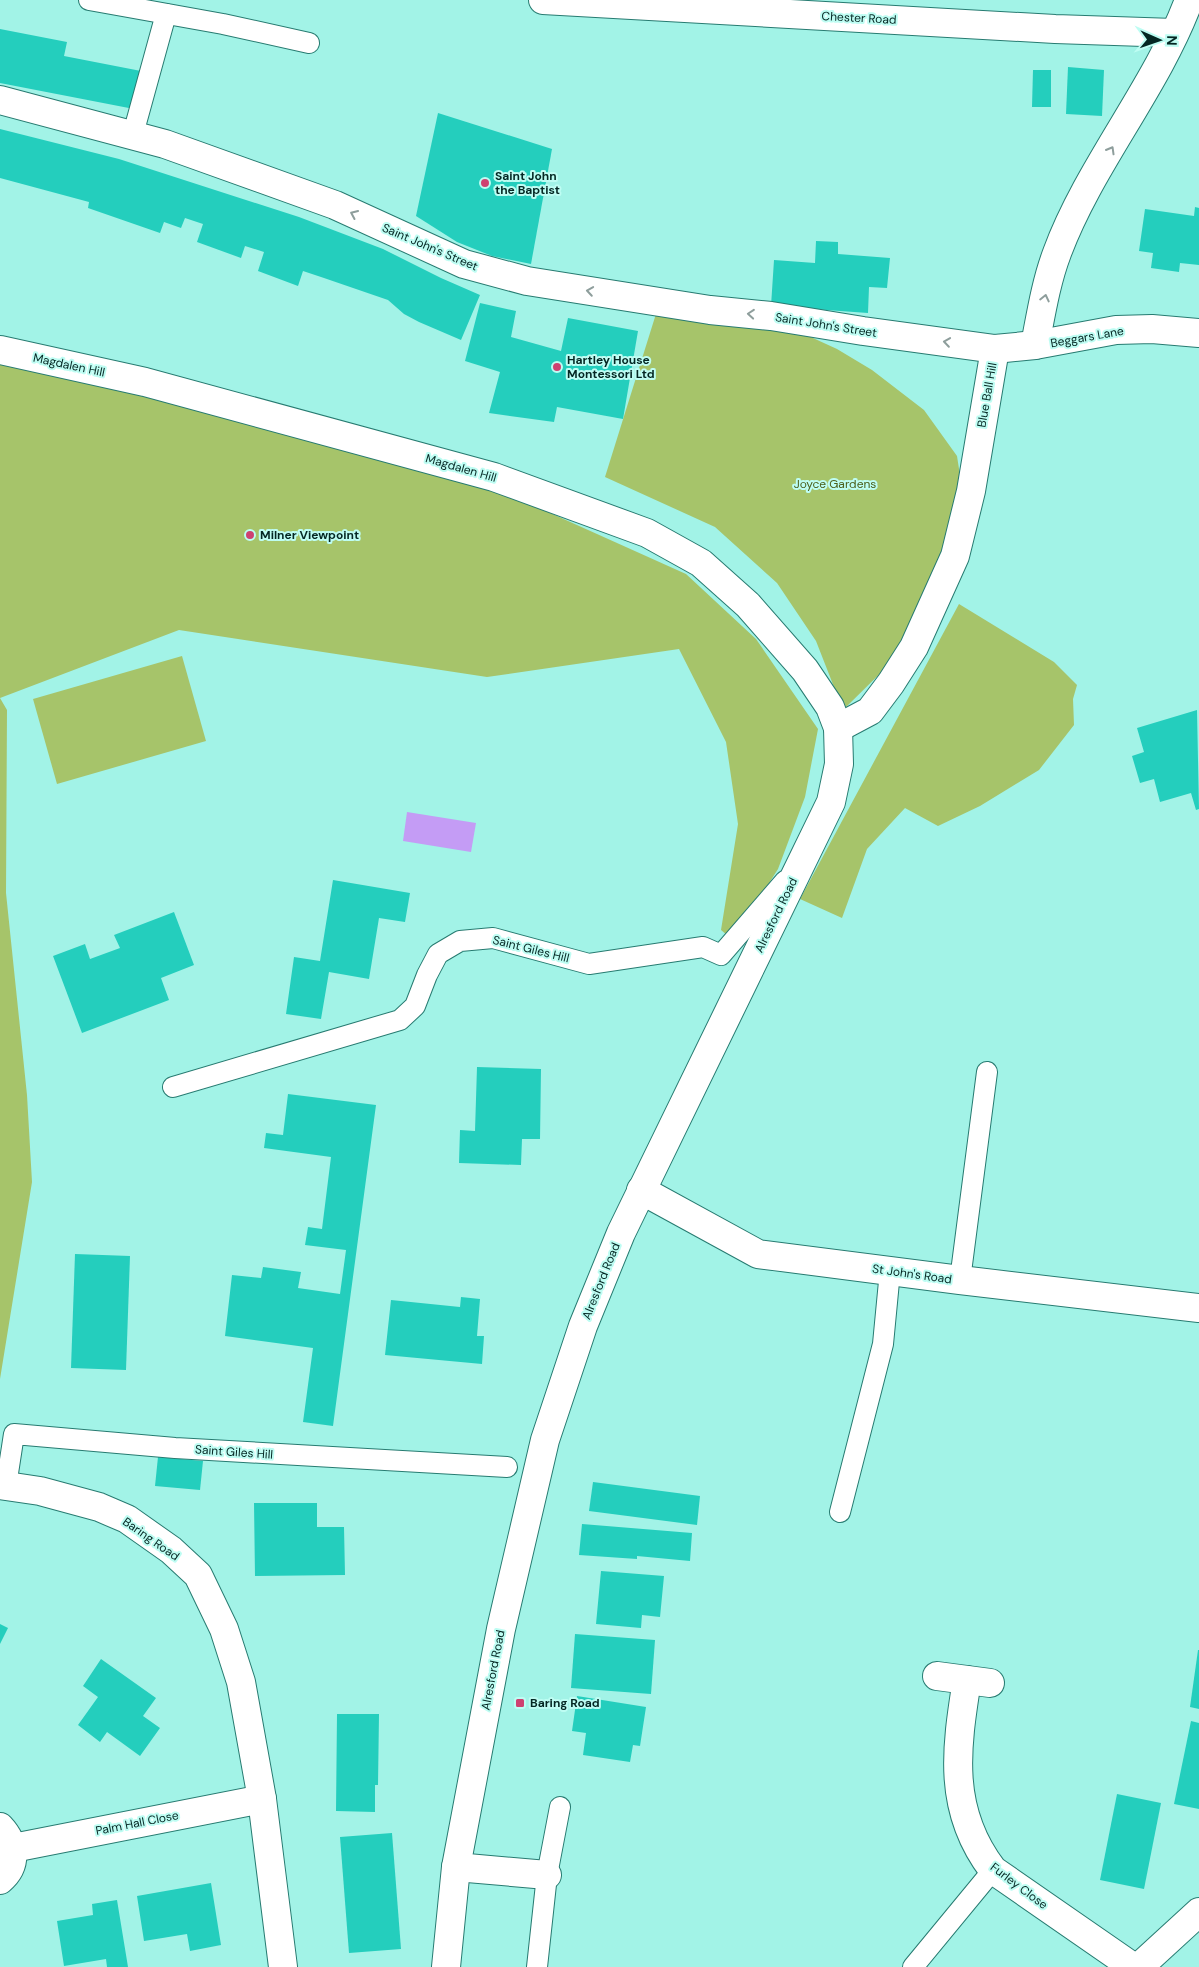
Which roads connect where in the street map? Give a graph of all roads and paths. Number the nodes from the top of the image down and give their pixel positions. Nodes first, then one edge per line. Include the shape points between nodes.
1 (89, 0) edge
2 (543, 0) edge
3 (1190, 0) edge
4 (166, 14) junction
5 (1174, 33) junction
6 (309, 43) dead end
7 (0, 100) edge
8 (133, 134) junction
9 (1199, 333) edge
10 (1036, 345) junction
11 (995, 349) junction
12 (0, 350) edge
13 (838, 728) junction
14 (804, 859) junction
15 (987, 1072) dead end
16 (173, 1087) dead end
17 (641, 1190) junction
18 (890, 1270) junction
19 (960, 1280) junction
20 (1199, 1308) edge
21 (507, 1467) dead end
22 (3, 1486) edge
23 (840, 1512) dead end
24 (937, 1676) dead end
25 (262, 1799) junction
26 (560, 1807) dead end
27 (6, 1838) edge
28 (456, 1868) junction
29 (993, 1870) junction
30 (547, 1875) junction
31 (0, 1880) edge
32 (1199, 1912) edge
33 (283, 1967) edge
34 (446, 1967) edge
35 (537, 1967) edge
36 (913, 1967) edge
37 (1133, 1967) edge
38 (1139, 1967) edge

1 - 4 lane
2 - 5 street, Chester Road via 1045,29
3 - 5 street
4 - 6 lane
4 - 8 lane
10 -> 5 street via 1044,296 1057,252
7 - 8 street, Saint John's Street
11 -> 8 street, Saint John's Street via 528,281 464,264 335,205
9 - 10 street, Beggars Lane via 1116,330
10 - 11 street, Blue Ball Hill
11 - 13 street, Blue Ball Hill via 971,491 955,556 914,647 891,683 870,710
12 - 13 street, Magdalen Hill via 145,382 308,424 494,477 634,526 701,563 748,605 805,670 830,707
13 - 14 street, Alresford Road via 839,764 831,802
14 - 16 lane, Saint Giles Hill via 721,955 703,947 589,964 493,938 460,941 438,954 415,1006 400,1020
14 - 17 street, Alresford Road
15 - 19 lane
17 - 18 street, St John's Road via 758,1254
17 - 28 street, Alresford Road via 583,1326 545,1440 503,1619
18 - 19 street, St John's Road
18 - 23 lane via 883,1344
19 - 20 street, St John's Road
21 - 22 lane, Saint Giles Hill via 175,1448 14,1434
22 - 25 street, Baring Road via 40,1491 99,1507 127,1519 171,1550 198,1575 224,1629 242,1682
24 - 29 street, Furley Close via 978,1682 957,1744 962,1802 980,1853
25 - 27 street, Palm Hall Close
25 - 33 street, Baring Road
26 - 30 lane
27 - 31 street, Palm Hall Close via 13,1859 10,1869
28 - 30 street
28 - 34 street, Alresford Road
29 - 36 lane
29 - 37 street, Furley Close
30 - 35 lane
32 - 38 street

